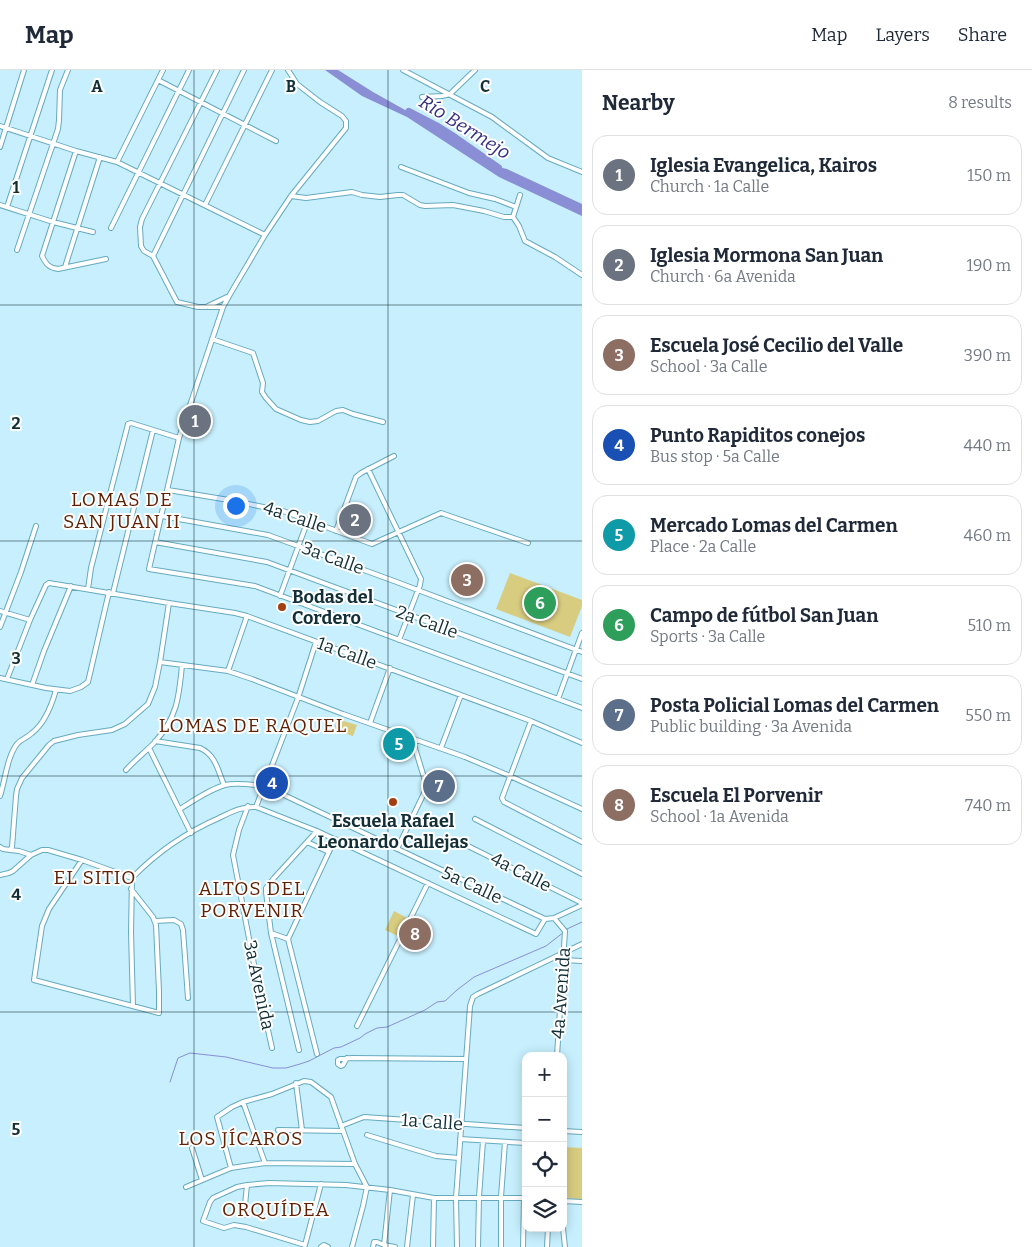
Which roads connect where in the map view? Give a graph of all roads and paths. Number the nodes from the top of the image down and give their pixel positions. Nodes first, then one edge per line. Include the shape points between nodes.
1 (24, 70) edge
2 (52, 70) edge
3 (68, 70) edge
4 (163, 70) edge
5 (189, 70) edge
6 (217, 70) edge
7 (244, 70) edge
8 (272, 70) edge
9 (288, 70) edge
10 (403, 70) edge
11 (475, 70) edge
12 (158, 80) junction
13 (179, 90) junction
14 (450, 94) junction
15 (422, 97) dead end
16 (201, 102) junction
17 (222, 113) junction
18 (245, 125) junction
19 (0, 126) edge
20 (6, 128) junction
21 (30, 136) junction
22 (276, 141) dead end
23 (53, 143) junction
24 (0, 147) edge
25 (76, 151) junction
26 (100, 157) junction
27 (117, 162) junction
28 (401, 167) dead end
29 (139, 172) junction
30 (582, 172) edge
31 (183, 194) junction
32 (520, 195) dead end
33 (291, 196) junction
34 (0, 205) edge
35 (205, 205) junction
36 (7, 207) junction
37 (516, 208) junction
38 (29, 214) junction
39 (513, 218) junction
40 (53, 222) junction
41 (112, 228) dead end
42 (78, 229) junction
43 (93, 232) dead end
44 (265, 235) junction
45 (17, 250) dead end
46 (152, 256) junction
47 (106, 259) dead end
48 (65, 267) junction
49 (582, 275) edge
50 (229, 296) junction
51 (206, 307) junction
52 (223, 308) junction
53 (212, 339) junction
54 (384, 422) dead end
55 (152, 430) junction
56 (180, 438) junction
57 (394, 456) dead end
58 (368, 469) junction
59 (168, 490) junction
60 (162, 516) junction
61 (308, 520) junction
62 (36, 526) dead end
63 (336, 531) junction
64 (398, 532) junction
65 (155, 542) junction
66 (528, 543) dead end
67 (298, 545) junction
68 (290, 570) junction
69 (70, 586) junction
70 (88, 589) junction
71 (418, 591) junction
72 (111, 593) junction
73 (280, 596) junction
74 (169, 604) junction
75 (0, 612) edge
76 (6, 613) junction
77 (409, 615) junction
78 (247, 616) junction
79 (30, 620) junction
80 (0, 626) edge
81 (582, 632) edge
82 (399, 640) junction
83 (316, 642) junction
84 (576, 650) junction
85 (582, 652) edge
86 (160, 662) junction
87 (182, 665) junction
88 (390, 668) junction
89 (228, 671) junction
90 (567, 673) junction
91 (0, 678) edge
92 (7, 679) junction
93 (582, 679) edge
94 (32, 685) junction
95 (56, 690) junction
96 (461, 695) junction
97 (298, 698) junction
98 (558, 698) junction
99 (582, 708) edge
100 (531, 721) junction
101 (370, 723) junction
102 (416, 740) junction
103 (155, 741) junction
104 (582, 743) edge
105 (149, 748) junction
106 (442, 748) junction
107 (126, 770) dead end
108 (510, 776) junction
109 (224, 785) junction
110 (265, 786) junction
111 (0, 796) edge
112 (248, 806) junction
113 (256, 807) junction
114 (582, 808) edge
115 (180, 809) junction
116 (475, 819) dead end
117 (317, 830) junction
118 (191, 833) junction
119 (335, 839) junction
120 (308, 842) junction
121 (460, 842) dead end
122 (582, 842) edge
123 (0, 848) edge
124 (396, 849) junction
125 (10, 850) junction
126 (329, 852) junction
127 (31, 855) junction
128 (82, 860) junction
129 (0, 874) edge
130 (582, 874) edge
131 (132, 878) junction
132 (428, 883) junction
133 (131, 889) junction
134 (582, 904) edge
135 (554, 918) junction
136 (545, 919) junction
137 (155, 922) junction
138 (271, 933) junction
139 (288, 939) junction
140 (582, 944) edge
141 (564, 953) junction
142 (563, 960) junction
143 (582, 961) edge
144 (188, 998) dead end
145 (133, 1006) junction
146 (357, 1026) dead end
147 (272, 1048) dead end
148 (299, 1050) dead end
149 (557, 1052) edge
150 (317, 1054) dead end
151 (347, 1058) dead end
152 (466, 1059) junction
153 (296, 1083) junction
154 (243, 1102) junction
155 (461, 1123) junction
156 (341, 1126) junction
157 (522, 1128) edge
158 (278, 1130) dead end
159 (302, 1130) junction
160 (343, 1131) junction
161 (567, 1131) edge
162 (582, 1132) edge
163 (367, 1135) dead end
164 (460, 1139) junction
165 (483, 1141) junction
166 (505, 1142) junction
167 (522, 1144) edge
168 (192, 1148) dead end
169 (459, 1158) junction
170 (265, 1163) junction
171 (355, 1164) junction
172 (231, 1168) junction
173 (202, 1180) junction
174 (321, 1184) junction
175 (247, 1185) junction
176 (186, 1187) dead end
177 (367, 1187) junction
178 (390, 1190) junction
179 (413, 1195) junction
180 (479, 1197) junction
181 (434, 1198) junction
182 (456, 1198) junction
183 (501, 1198) junction
184 (522, 1198) edge
185 (567, 1201) edge
186 (582, 1202) edge
187 (244, 1215) dead end
188 (524, 1232) edge
189 (548, 1232) edge
190 (563, 1232) edge
191 (384, 1245) junction
192 (321, 1247) edge
193 (328, 1247) edge
194 (352, 1247) edge
195 (373, 1247) edge
196 (396, 1247) edge
197 (408, 1247) edge
198 (433, 1247) edge
199 (457, 1247) edge
200 (478, 1247) edge
201 (501, 1247) edge
202 (523, 1247) edge
203 (548, 1247) edge
204 (565, 1247) edge

1 - 20 street
2 - 21 street
3 - 23 street via 60,90 59,120
4 - 12 street
5 - 13 street
6 - 16 street
7 - 17 street
8 - 18 street
9 - 33 street via 297,84 346,121 346,128
10 - 14 street
11 - 14 street
12 - 13 street
12 - 27 street
13 - 16 street
13 - 29 street
14 - 15 street
14 - 30 street via 492,117 548,158
16 - 17 street
16 - 46 street via 140,227 141,246
17 - 18 street
17 - 31 street
18 - 22 street
18 - 35 street
19 - 20 street
20 - 21 street
20 - 24 street
21 - 23 street
21 - 36 street
23 - 25 street
23 - 38 street
25 - 26 street
25 - 40 street
26 - 27 street
26 - 42 street
27 - 29 street
28 - 37 street
29 - 31 street
29 - 41 street
31 - 35 street
31 - 46 street
32 - 37 street
33 - 39 street via 306,198 352,192 380,197 403,195 420,205 453,205
33 - 44 street
34 - 36 street
35 - 44 street
36 - 38 street
37 - 39 street
38 - 40 street
38 - 45 street
39 - 49 street via 525,241
40 - 42 street
40 - 48 street via 42,256 53,268
42 - 43 street
42 - 48 street
44 - 50 street
46 - 51 street via 177,302
47 - 48 street
50 - 51 street
50 - 52 street
51 - 52 street
52 - 53 street
53 - 54 street via 252,353 263,383 262,392 276,409 310,422 343,410
53 - 56 street
55 - 56 street
55 - 70 street via 128,424
55 - 72 street
56 - 59 street
57 - 58 street
58 - 63 street via 356,477
58 - 64 street
59 - 60 street
59 - 61 street, 4a Calle via 256,505
60 - 65 street
60 - 67 street, 3a Calle via 268,535
61 - 63 street, 4a Calle
61 - 67 street
62 - 76 street
63 - 64 street, 4a Calle via 372,544
64 - 66 street, 4a Calle via 441,513
64 - 71 street via 421,579
65 - 68 street, 2a Calle via 267,562
65 - 73 street, 1a Calle via 149,569 255,586
67 - 68 street
67 - 71 street, 3a Calle
68 - 73 street
68 - 77 street, 2a Calle
69 - 70 street, 1a Calle
69 - 79 street, 1a Calle via 46,585
69 - 94 street
70 - 72 street, 1a Calle
71 - 77 street
71 - 84 street, 3a Calle
72 - 74 street, 1a Calle
72 - 95 street via 88,682 70,691
73 - 82 street, 1a Calle
74 - 78 street, 1a Calle
74 - 86 street
75 - 76 street
76 - 79 street
76 - 80 street
77 - 82 street
77 - 90 street, 2a Calle
78 - 83 street, 1a Calle
78 - 89 street
79 - 92 street
81 - 84 street
82 - 98 street, 1a Calle
83 - 88 street, 1a Calle
83 - 97 street
84 - 85 street, 3a Calle
84 - 90 street
86 - 87 street
86 - 125 street via 148,704 125,724 112,730 54,741 22,778 16,796
87 - 89 street
87 - 103 street via 173,716
88 - 96 street, 1a Calle
88 - 101 street
89 - 97 street
90 - 93 street, 2a Calle
90 - 98 street
91 - 92 street
92 - 94 street
94 - 95 street
95 - 111 street via 50,708 36,730 21,740 13,751
96 - 100 street, 1a Calle
96 - 106 street
97 - 101 street
97 - 110 street
98 - 99 street, 1a Calle
100 - 104 street, 1a Calle
100 - 108 street
101 - 102 street
102 - 106 street
102 - 124 street via 414,745 427,787
103 - 105 street
103 - 109 street via 206,750 212,756
105 - 107 street
105 - 115 street
106 - 108 street
108 - 114 street
108 - 122 street via 503,800
109 - 110 street
109 - 115 street
110 - 113 street
110 - 124 street, 5a Calle
112 - 113 street
112 - 118 street
112 - 147 street, 3a Avenida via 233,855
113 - 117 street
115 - 118 street
116 - 130 street
117 - 119 street
117 - 120 street, 3a Avenida
118 - 131 street via 153,858
119 - 126 street
119 - 132 street
120 - 126 street
120 - 138 street, 3a Avenida via 266,888
121 - 134 street, 4a Calle
123 - 125 street
124 - 136 street, 5a Calle
125 - 127 street
126 - 139 street
127 - 128 street via 48,850
127 - 129 street via 13,871
128 - 131 street
128 - 145 street via 49,909 42,926 34,980
131 - 133 street
132 - 136 street via 536,934
132 - 146 street
133 - 137 street
133 - 145 street
134 - 135 street
135 - 136 street
135 - 141 street, 4a Avenida via 565,930
137 - 144 street via 174,920 181,924
137 - 145 street via 158,1013
138 - 139 street
138 - 148 street, 3a Avenida
139 - 150 street
140 - 141 street
141 - 142 street, 4a Avenida
141 - 152 street via 473,997
142 - 143 street
142 - 149 street, 4a Avenida
151 - 152 street
152 - 155 street
153 - 154 street
153 - 156 street via 311,1082 331,1097
153 - 159 street
154 - 170 street
154 - 172 street via 218,1117
155 - 156 street, 1a Calle via 364,1117
155 - 157 street, 1a Calle
155 - 164 street
156 - 160 street
158 - 159 street
159 - 160 street
160 - 171 street
161 - 162 street
163 - 169 street via 436,1156
164 - 165 street
164 - 169 street
165 - 166 street
165 - 180 street
166 - 167 street
166 - 183 street
168 - 173 street
169 - 182 street
170 - 171 street
170 - 172 street
171 - 177 street
172 - 173 street
173 - 176 street
174 - 175 street
174 - 175 street via 305,1244 236,1225 224,1228 205,1222 203,1219 213,1198
174 - 177 street
175 - 187 street
177 - 178 street
177 - 194 street
178 - 179 street
178 - 191 street
179 - 181 street
179 - 197 street
180 - 182 street
180 - 183 street
180 - 200 street
181 - 182 street
181 - 198 street
182 - 199 street
183 - 184 street
183 - 201 street
185 - 186 street
188 - 202 street
189 - 203 street
190 - 204 street
191 - 195 street via 374,1242
191 - 196 street
192 - 193 street

